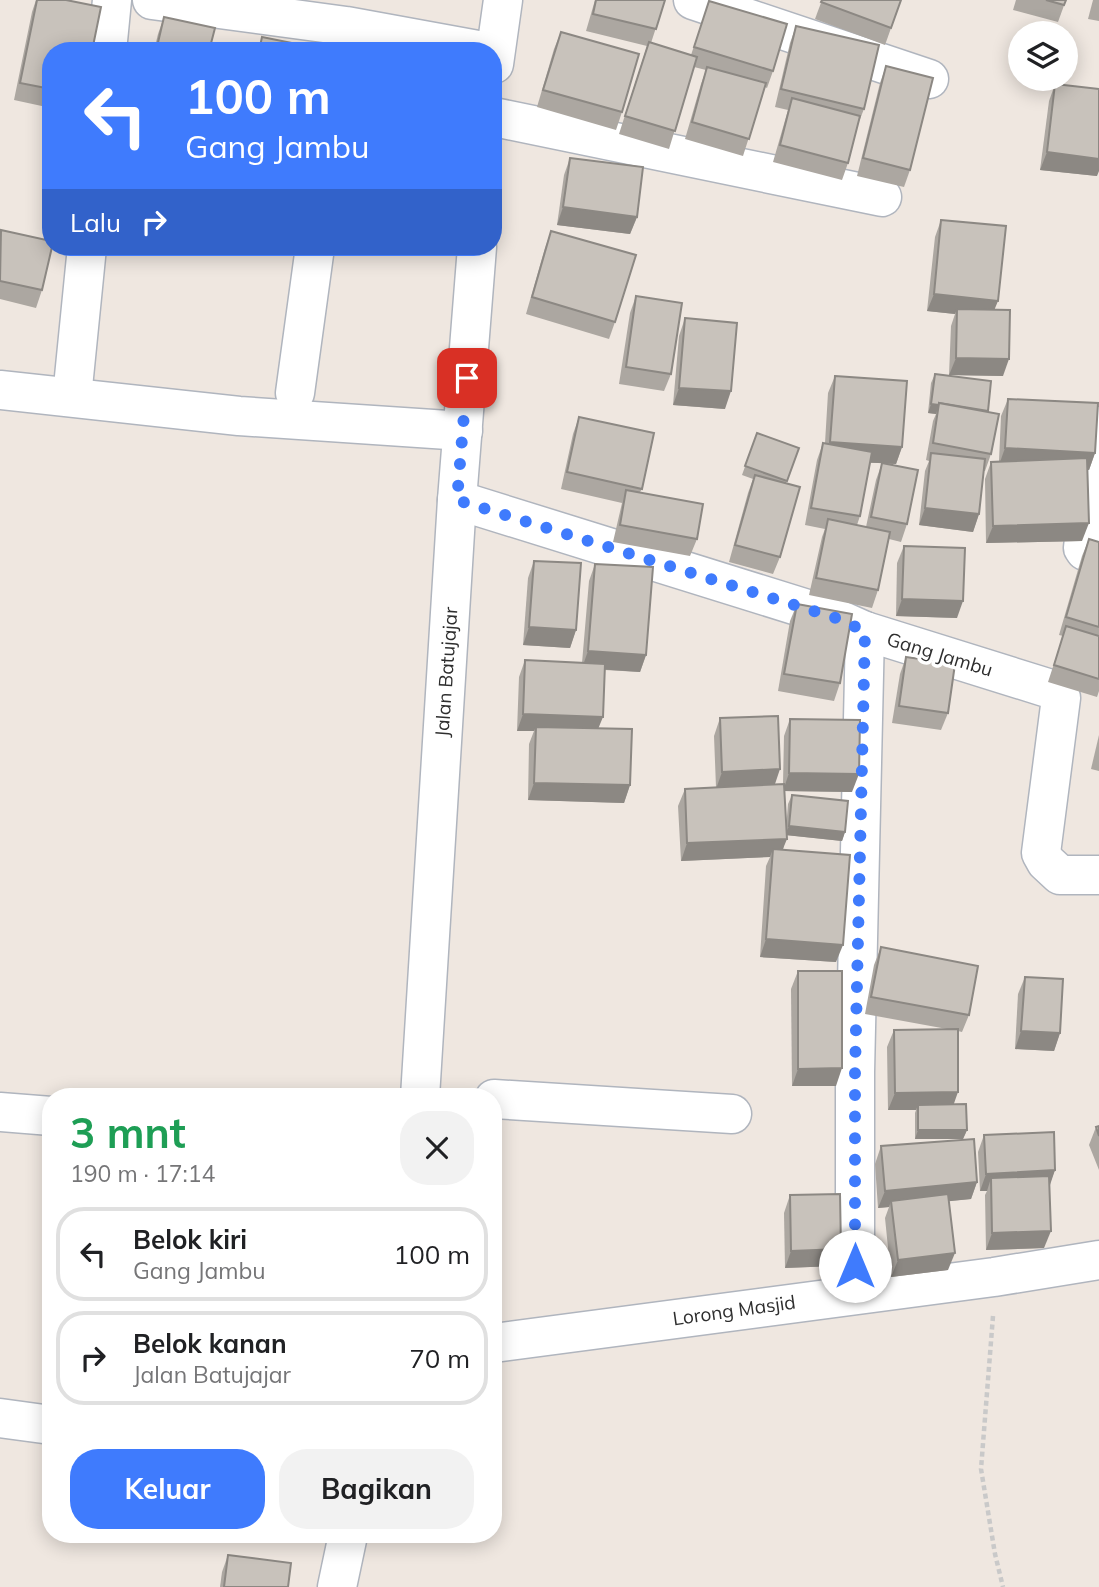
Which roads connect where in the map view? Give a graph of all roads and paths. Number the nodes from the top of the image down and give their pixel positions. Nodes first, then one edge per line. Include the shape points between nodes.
1 (112, 0) edge
2 (152, 0) edge
3 (503, 0) edge
4 (693, 0) edge
5 (346, 26) edge
6 (108, 42) edge
7 (426, 42) edge
8 (494, 42) edge
9 (929, 79) edge
10 (502, 119) edge
11 (882, 197) dead end
12 (86, 256) edge
13 (314, 256) edge
14 (476, 256) edge
15 (0, 390) edge
16 (295, 393) dead end
17 (72, 397) junction
18 (1097, 426) edge
19 (463, 431) junction
20 (457, 500) junction
21 (1099, 555) edge
22 (865, 631) junction
23 (1099, 875) edge
24 (429, 1088) edge
25 (502, 1100) edge
26 (0, 1112) edge
27 (732, 1114) dead end
28 (42, 1115) edge
29 (1099, 1260) edge
30 (994, 1277) junction
31 (855, 1294) junction
32 (502, 1342) edge
33 (0, 1418) edge
34 (42, 1424) edge
35 (346, 1543) edge
36 (337, 1587) edge
37 (1003, 1587) edge

1 - 6 street
2 - 5 street
3 - 8 street
4 - 9 street
5 - 7 street
10 - 11 street
12 - 17 street
13 - 16 street
14 - 19 street, Jalan Batujajar
15 - 17 street
17 - 19 street via 239,416
18 - 21 street via 1083,548
19 - 20 street, Jalan Batujajar
20 - 22 street, Gang Jambu via 836,618
20 - 24 street, Jalan Batujajar
22 - 23 street, Gang Jambu via 1054,690 1061,698 1041,853 1060,875
22 - 31 street
25 - 27 street
26 - 28 street
29 - 30 street, Lorong Masjid
30 - 31 street, Lorong Masjid
30 - 37 path via 981,1469
31 - 32 street, Lorong Masjid
33 - 34 street
35 - 36 street

